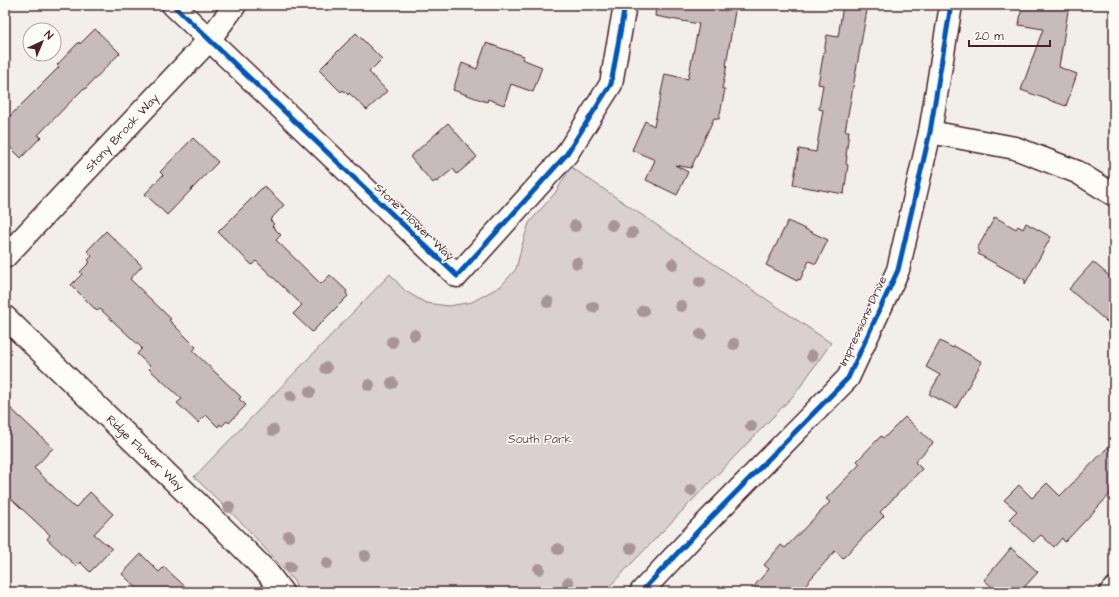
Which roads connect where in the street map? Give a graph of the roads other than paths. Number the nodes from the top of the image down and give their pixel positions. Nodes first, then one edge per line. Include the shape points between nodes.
1 (173, 5) edge
2 (235, 5) edge
3 (625, 5) edge
4 (951, 5) edge
5 (209, 40) junction
6 (930, 132) junction
7 (1114, 195) edge
8 (5, 257) edge
9 (5, 317) edge
10 (1114, 589) edge
11 (282, 592) edge
12 (641, 592) edge
13 (1111, 592) edge

1 - 5 street, Stone Flower Way
2 - 5 street, Stony Brook Way
3 - 5 street, Stone Flower Way via 611,84 566,155 457,276
4 - 6 street, Impressions Drive
5 - 8 street, Stony Brook Way
6 - 7 street via 1015,148 1077,172
6 - 12 street, Impressions Drive via 898,270 848,378
9 - 11 street, Ridge Flower Way via 231,536 267,572
10 - 13 street

